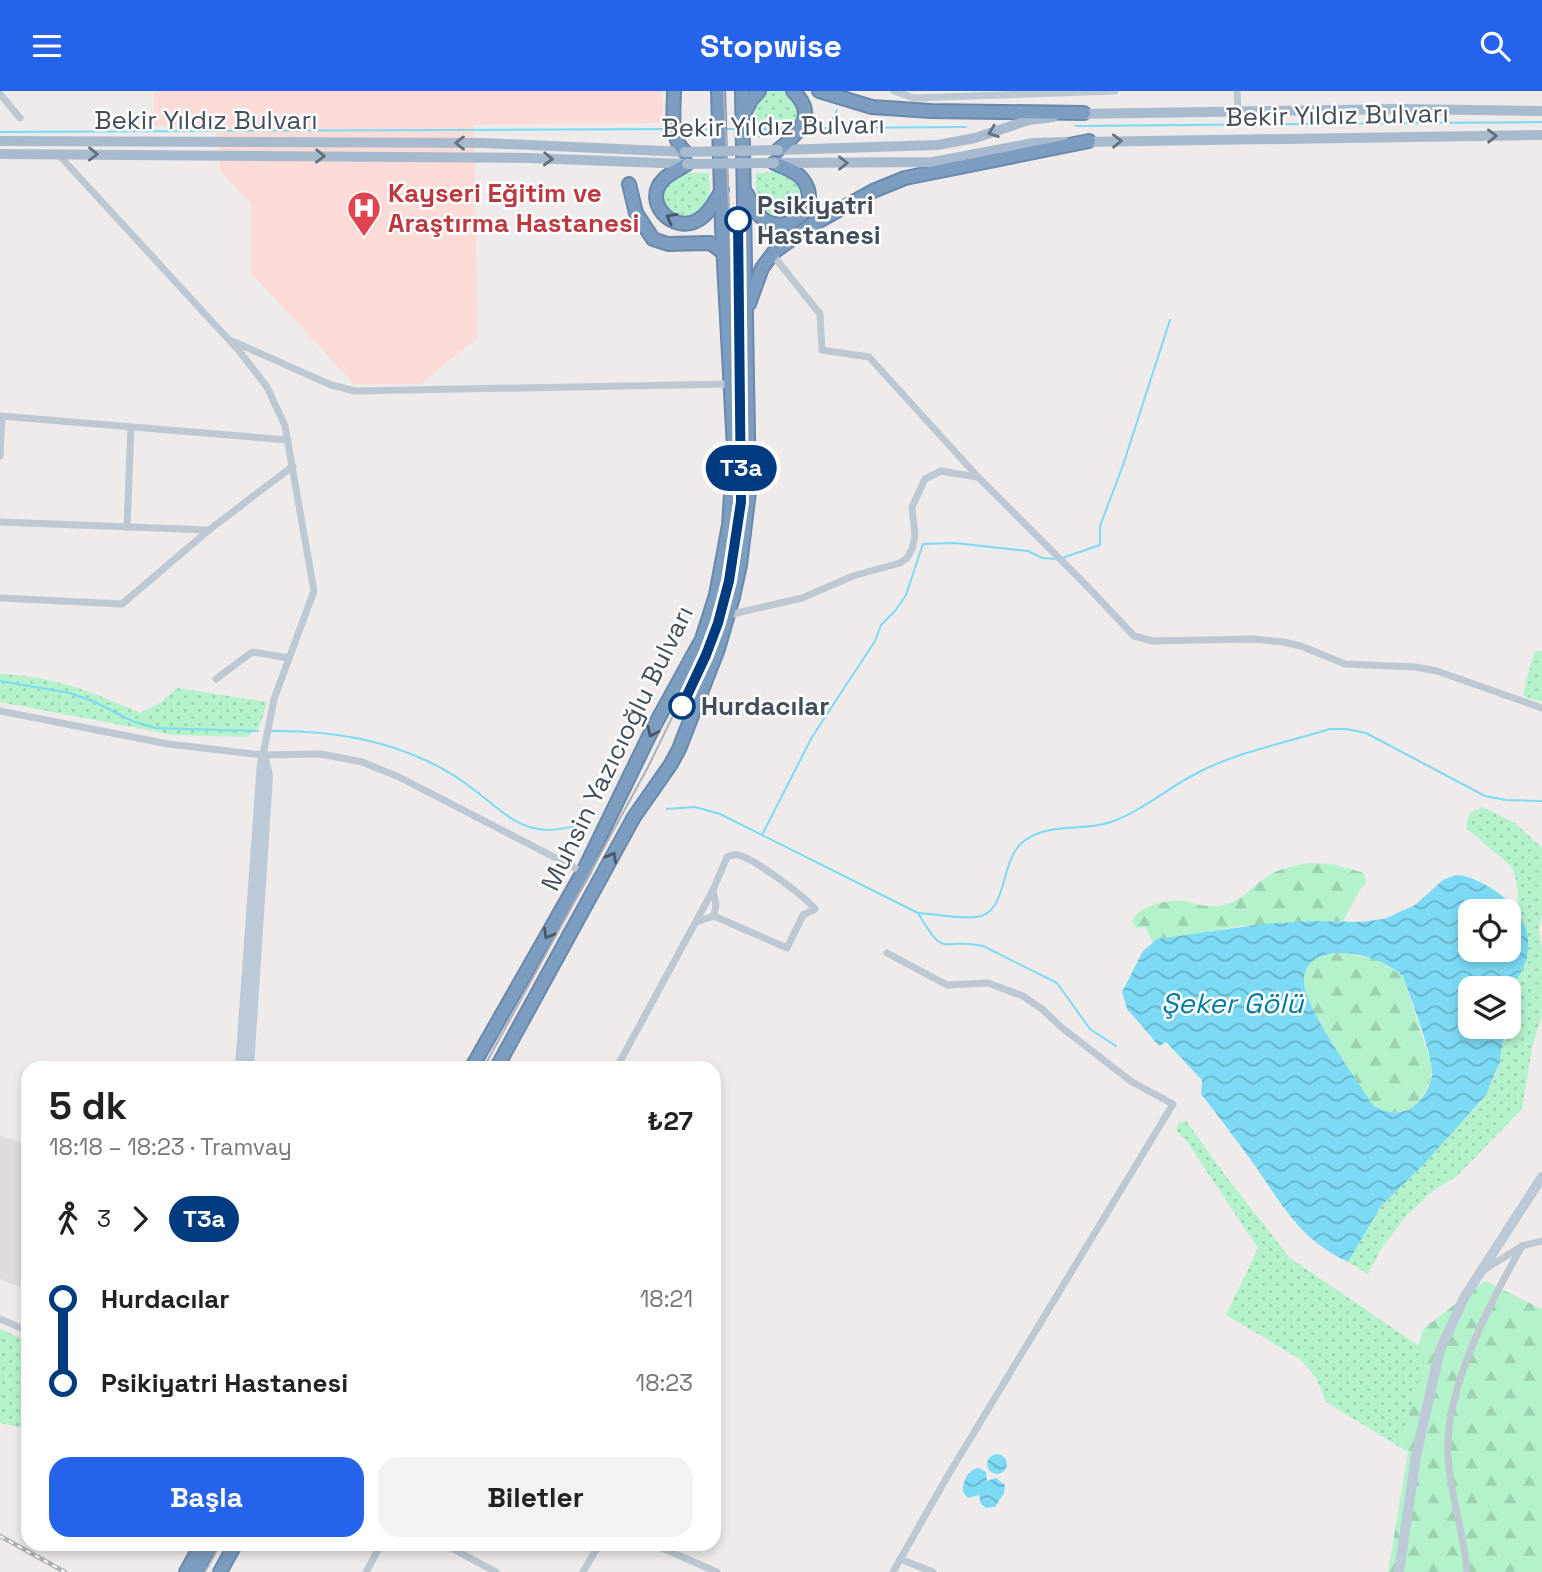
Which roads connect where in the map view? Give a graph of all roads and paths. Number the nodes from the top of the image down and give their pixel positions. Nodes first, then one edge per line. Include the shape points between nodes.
1 (674, 91) edge
2 (718, 91) edge
3 (742, 91) edge
4 (759, 91) edge
5 (793, 91) edge
6 (820, 91) edge
7 (894, 91) edge
8 (1115, 91) edge
9 (1237, 91) edge
10 (0, 95) edge
11 (1238, 111) junction
12 (1542, 111) edge
13 (1084, 113) junction
14 (743, 116) junction
15 (20, 118) dead end
16 (1542, 135) edge
17 (0, 141) edge
18 (1089, 141) junction
19 (58, 153) junction
20 (0, 154) edge
21 (776, 156) junction
22 (686, 158) junction
23 (629, 184) dead end
24 (722, 190) junction
25 (746, 191) junction
26 (722, 226) junction
27 (697, 242) junction
28 (724, 253) junction
29 (772, 254) junction
30 (746, 315) junction
31 (229, 339) junction
32 (731, 384) junction
33 (1, 417) edge
34 (131, 427) junction
35 (288, 440) junction
36 (0, 456) edge
37 (293, 466) junction
38 (978, 477) junction
39 (0, 522) edge
40 (127, 527) junction
41 (209, 530) junction
42 (0, 597) edge
43 (728, 615) junction
44 (289, 658) junction
45 (216, 679) dead end
46 (1542, 708) edge
47 (0, 711) edge
48 (263, 755) junction
49 (583, 872) junction
50 (713, 890) junction
51 (714, 916) junction
52 (696, 922) junction
53 (887, 953) dead end
54 (240, 1061) edge
55 (249, 1061) edge
56 (475, 1061) edge
57 (499, 1061) edge
58 (620, 1061) edge
59 (1542, 1177) edge
60 (1542, 1241) edge
61 (1522, 1247) junction
62 (1480, 1272) junction
63 (0, 1319) edge
64 (21, 1328) edge
65 (198, 1551) edge
66 (208, 1551) edge
67 (232, 1551) edge
68 (241, 1551) edge
69 (378, 1551) edge
70 (457, 1551) edge
71 (595, 1551) edge
72 (668, 1551) edge
73 (900, 1559) junction
74 (186, 1572) edge
75 (196, 1572) edge
76 (220, 1572) edge
77 (230, 1572) edge
78 (366, 1572) edge
79 (496, 1572) edge
80 (583, 1572) edge
81 (717, 1572) edge
82 (893, 1572) edge
83 (933, 1572) edge
84 (1399, 1572) edge
85 (1467, 1572) edge

1 - 22 highway via 674,133
2 - 24 highway, Muhsin Yazıcıoğlu Bulvarı, bridge
3 - 14 highway, Muhsin Yazıcıoğlu Bulvarı
4 - 14 highway
5 - 21 highway via 802,102 804,120
6 - 13 highway via 872,107
7 - 8 street via 914,98
9 - 11 street
10 - 15 street
11 - 12 main road, Bekir Yıldız Bulvarı
11 - 13 main road, Bekir Yıldız Bulvarı
13 -> 21 main road, Bekir Yıldız Bulvarı via 1029,120 938,145
14 - 25 highway, Muhsin Yazıcıoğlu Bulvarı, bridge
18 -> 16 main road, Bekir Yıldız Bulvarı
22 -> 17 main road, Bekir Yıldız Bulvarı via 626,149 483,143
21 -> 18 main road, Bekir Yıldız Bulvarı via 933,162 1033,143
18 - 29 highway via 905,178 825,217
19 - 20 main road, Bekir Yıldız Bulvarı
19 -> 22 main road, Bekir Yıldız Bulvarı via 626,162
19 - 31 street
21 - 22 main road, Bekir Yıldız Bulvarı, bridge
21 - 25 highway via 805,182 808,197 801,216 788,224 767,221
24 -> 22 highway via 694,222 681,224 665,217 658,205 659,187
23 - 27 highway via 636,213 650,236 668,244
24 - 26 highway, Muhsin Yazıcıoğlu Bulvarı
25 - 30 highway, Muhsin Yazıcıoğlu Bulvarı
26 - 27 highway
26 - 28 highway, Muhsin Yazıcıoğlu Bulvarı
27 - 28 highway via 710,243
28 - 32 highway, Muhsin Yazıcıoğlu Bulvarı
29 - 30 highway via 762,268
29 - 38 street via 820,314 822,350 869,357
30 - 43 highway, Muhsin Yazıcıoğlu Bulvarı via 749,492
31 - 32 street via 331,385 355,391
31 - 35 street via 272,397
32 -> 49 highway, Muhsin Yazıcıoğlu Bulvarı via 734,448 729,525 716,595 702,639
33 - 34 street
33 - 36 street
34 - 35 street
34 - 40 street
35 - 37 street
37 - 41 street
37 - 44 street via 314,591
38 - 43 street via 940,471 925,479 912,507 912,549 900,563 861,573 802,598
38 - 46 street via 1126,631 1138,638 1283,642 1345,664 1437,671
39 - 40 street
40 - 41 street
41 - 42 street via 122,604
57 -> 43 highway, Muhsin Yazıcıoğlu Bulvarı via 634,817 679,750
44 - 45 street via 252,652
44 - 48 street via 274,699
47 - 48 street via 168,744
48 - 49 street via 321,754 375,766
48 - 54 street
48 - 55 street via 268,776
49 -> 56 highway, Muhsin Yazıcıoğlu Bulvarı
50 - 51 street
50 - 51 street via 725,859 737,855 795,890 815,909 803,915 787,948
50 - 52 street
51 - 52 street
52 - 58 street
53 - 73 street via 944,984 988,983 1023,996 1132,1082 1173,1104
59 - 62 street
60 - 61 street
61 - 62 street
61 - 85 street via 1483,1322 1449,1424 1449,1467
62 - 84 street via 1457,1309 1436,1363
63 - 64 street
65 - 74 highway
66 - 75 highway
67 - 76 highway
68 - 77 highway
69 - 78 street
70 - 79 street
71 - 80 street
72 - 81 street
73 - 82 street
73 - 83 street

